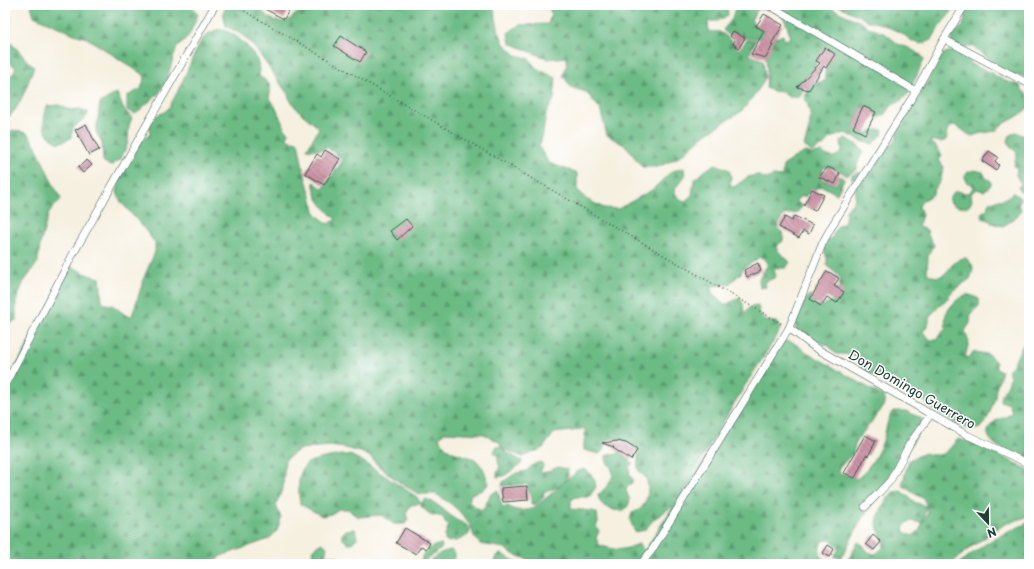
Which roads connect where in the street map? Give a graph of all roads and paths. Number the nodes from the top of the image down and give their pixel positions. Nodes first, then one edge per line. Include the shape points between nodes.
1 (215, 5) edge
2 (234, 5) edge
3 (769, 5) edge
4 (965, 5) edge
5 (944, 39) junction
6 (1029, 84) edge
7 (916, 91) junction
8 (788, 328) junction
9 (5, 385) edge
10 (931, 414) junction
11 (1029, 464) edge
12 (865, 507) dead end
13 (321, 564) edge
14 (332, 564) edge
15 (642, 564) edge

1 - 9 street via 72,256
2 - 8 path
3 - 7 street
4 - 5 street
5 - 6 street
5 - 7 street
7 - 8 street via 823,242
8 - 10 street, Don Domingo Guerrero via 814,347
8 - 15 street
10 - 11 street, Don Domingo Guerrero via 967,435
10 - 12 street via 910,443 890,481
13 - 14 street

